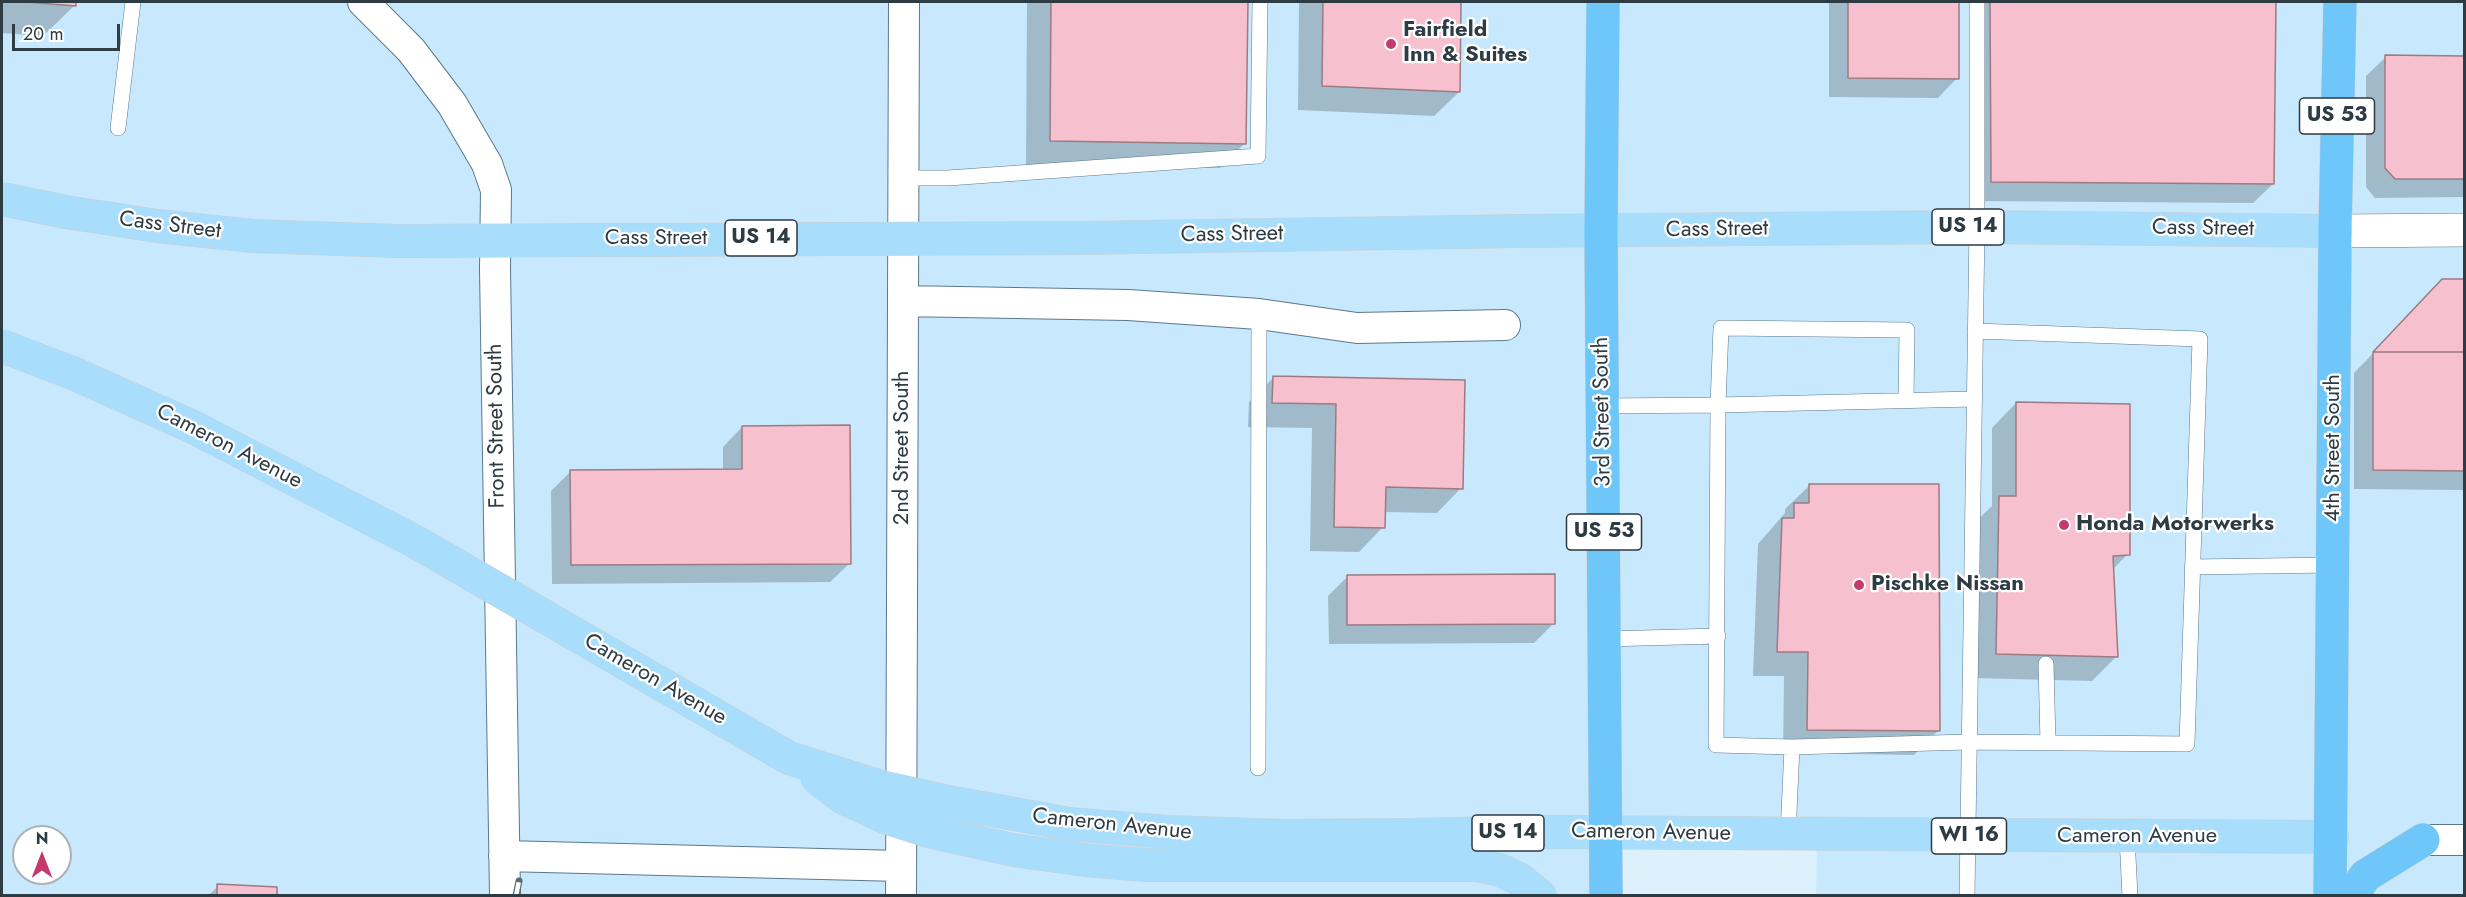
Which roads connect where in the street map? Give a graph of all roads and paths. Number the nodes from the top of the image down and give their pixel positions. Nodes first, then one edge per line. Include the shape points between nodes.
1 (133, 2) edge
2 (363, 2) edge
3 (904, 2) edge
4 (1260, 2) edge
5 (1603, 2) edge
6 (1977, 2) edge
7 (2340, 2) edge
8 (118, 128) dead end
9 (904, 178) junction
10 (2, 199) edge
11 (1977, 227) junction
12 (2335, 231) junction
13 (2464, 231) edge
14 (1601, 232) junction
15 (903, 243) junction
16 (496, 246) junction
17 (903, 301) junction
18 (1259, 314) junction
19 (1505, 325) dead end
20 (1975, 331) junction
21 (2, 346) edge
22 (1974, 399) junction
23 (1906, 400) junction
24 (1718, 405) junction
25 (1603, 406) junction
26 (2333, 565) junction
27 (2193, 567) junction
28 (1718, 636) junction
29 (1605, 639) junction
30 (2046, 664) dead end
31 (1968, 742) junction
32 (2048, 743) junction
33 (1792, 747) junction
34 (1258, 768) dead end
35 (1607, 833) junction
36 (1788, 835) junction
37 (1967, 836) junction
38 (2127, 837) junction
39 (2332, 837) junction
40 (2423, 840) joint
41 (2464, 840) edge
42 (1409, 850) junction
43 (504, 856) junction
44 (901, 881) edge
45 (505, 896) edge
46 (1540, 896) edge
47 (1606, 896) edge
48 (1967, 896) edge
49 (2130, 896) edge
50 (2330, 896) edge
51 (2352, 896) edge

1 - 8 lane
2 - 16 street, Front Street South via 411,50 452,104 478,147 496,190
3 - 9 street, 2nd Street South
4 - 9 lane via 1258,156
5 - 14 highway, 3rd Street South / US 53
6 - 11 lane
7 - 12 highway, 4th Street South / US 53
9 - 15 street, 2nd Street South
10 - 14 main road, Cass Street / US 14, bridge via 156,226 253,236 397,241
11 - 12 main road, Cass Street / US 14
11 - 14 main road, Cass Street / US 14
11 - 20 lane
12 - 13 main road, Cass Street
12 - 26 highway, 4th Street South
14 - 25 highway, 3rd Street South / US 53
15 - 16 street, Cass Street
15 - 17 street, 2nd Street South
16 - 43 street, Front Street South
17 - 18 street via 1128,305
17 - 44 street, 2nd Street South
18 - 19 street via 1357,328
18 - 34 lane
20 - 22 lane
20 - 27 lane via 2200,339
21 - 42 main road, Cameron Avenue / US 14, bridge via 193,427 405,537 789,758 881,787 1070,824
22 - 23 lane
22 - 31 lane
23 - 24 lane
23 - 24 lane via 1907,330 1721,328
24 - 25 lane
24 - 28 lane
25 - 29 highway, 3rd Street South / US 53
26 - 27 lane
26 - 39 highway, 4th Street South
27 - 32 lane via 2187,744
28 - 29 lane
28 - 33 lane via 1716,745
29 - 35 highway, 3rd Street South / US 53
30 - 32 lane
31 - 32 lane
31 - 33 lane
31 - 37 lane
33 - 36 lane
35 - 36 main road, Cameron Avenue / WI 16
35 - 42 main road, Cameron Avenue / US 14
35 - 47 highway, 3rd Street South
36 - 37 main road, Cameron Avenue / WI 16
37 - 38 main road, Cameron Avenue / WI 16
37 - 48 lane
38 - 39 main road, Cameron Avenue / WI 16
38 - 49 lane
39 - 50 highway, 4th Street South
40 - 41 street
40 - 51 highway via 2365,876
42 - 46 main road via 1500,870
43 - 44 street
43 - 45 street, Front Street South

